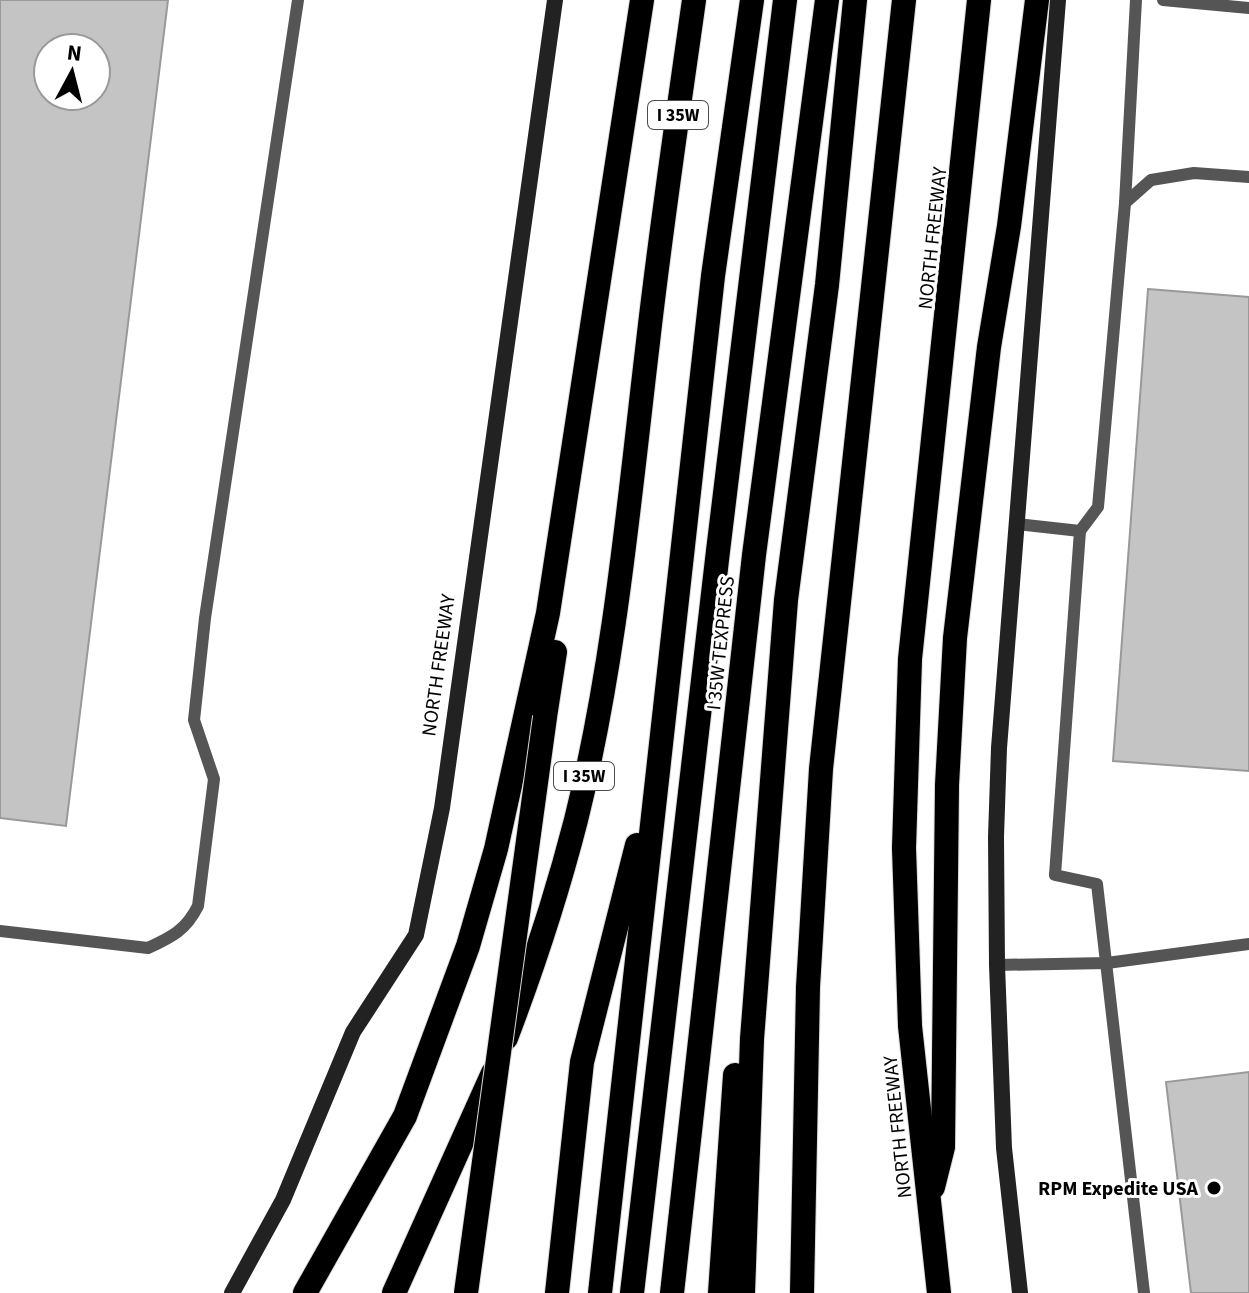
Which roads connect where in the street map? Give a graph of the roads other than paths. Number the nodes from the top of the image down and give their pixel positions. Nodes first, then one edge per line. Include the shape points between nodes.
1 (298, 0) edge
2 (555, 0) edge
3 (642, 0) edge
4 (694, 0) edge
5 (752, 0) edge
6 (785, 0) edge
7 (827, 0) edge
8 (855, 0) edge
9 (904, 0) edge
10 (979, 0) edge
11 (1037, 0) edge
12 (1058, 0) edge
13 (1136, 0) edge
14 (1163, 0) edge
15 (1249, 8) edge
16 (1249, 177) edge
17 (1125, 203) junction
18 (1017, 524) junction
19 (1080, 531) junction
20 (554, 614) junction
21 (659, 753) junction
22 (762, 911) junction
23 (0, 931) edge
24 (1249, 944) edge
25 (1107, 963) junction
26 (997, 965) junction
27 (929, 1201) junction
28 (803, 1238) junction
29 (232, 1293) edge
30 (305, 1293) edge
31 (394, 1293) edge
32 (466, 1293) edge
33 (557, 1293) edge
34 (600, 1293) edge
35 (632, 1293) edge
36 (672, 1293) edge
37 (720, 1293) edge
38 (743, 1293) edge
39 (802, 1293) edge
40 (810, 1293) edge
41 (939, 1293) edge
42 (1020, 1293) edge
43 (1144, 1293) edge

1 - 23 lane via 205,618 194,720 214,779 198,906 189,923 148,948
2 - 29 main road, NORTH FREEWAY via 442,808 416,935 353,1032 283,1200
3 - 20 highway
4 - 31 highway, I 35W via 621,565 576,819 530,975 488,1085
5 - 21 highway via 713,276
6 - 35 highway, I 35W TEXPRESS
7 - 36 highway, I 35W TEXPRESS via 754,555
8 - 22 highway via 827,285 786,600
9 - 28 highway via 821,769 808,987
10 - 27 highway, NORTH FREEWAY via 910,659 905,878 910,1026
11 - 27 highway via 955,638 947,785 943,1147
12 - 18 main road
13 - 17 lane
14 - 15 lane
16 - 17 lane via 1194,173 1151,180
17 - 19 lane via 1098,507
18 - 19 lane
18 - 26 main road via 999,748
19 - 25 lane via 1055,875 1097,884
20 - 30 highway via 468,946 405,1116
20 - 32 highway, bridge
21 - 33 highway via 582,1062
21 - 34 highway
22 - 37 highway via 741,1000
22 - 38 highway
24 - 25 lane
25 - 26 lane
25 - 43 lane
26 - 42 main road via 1004,1148
27 - 41 highway, NORTH FREEWAY
28 - 39 highway
28 - 40 highway

